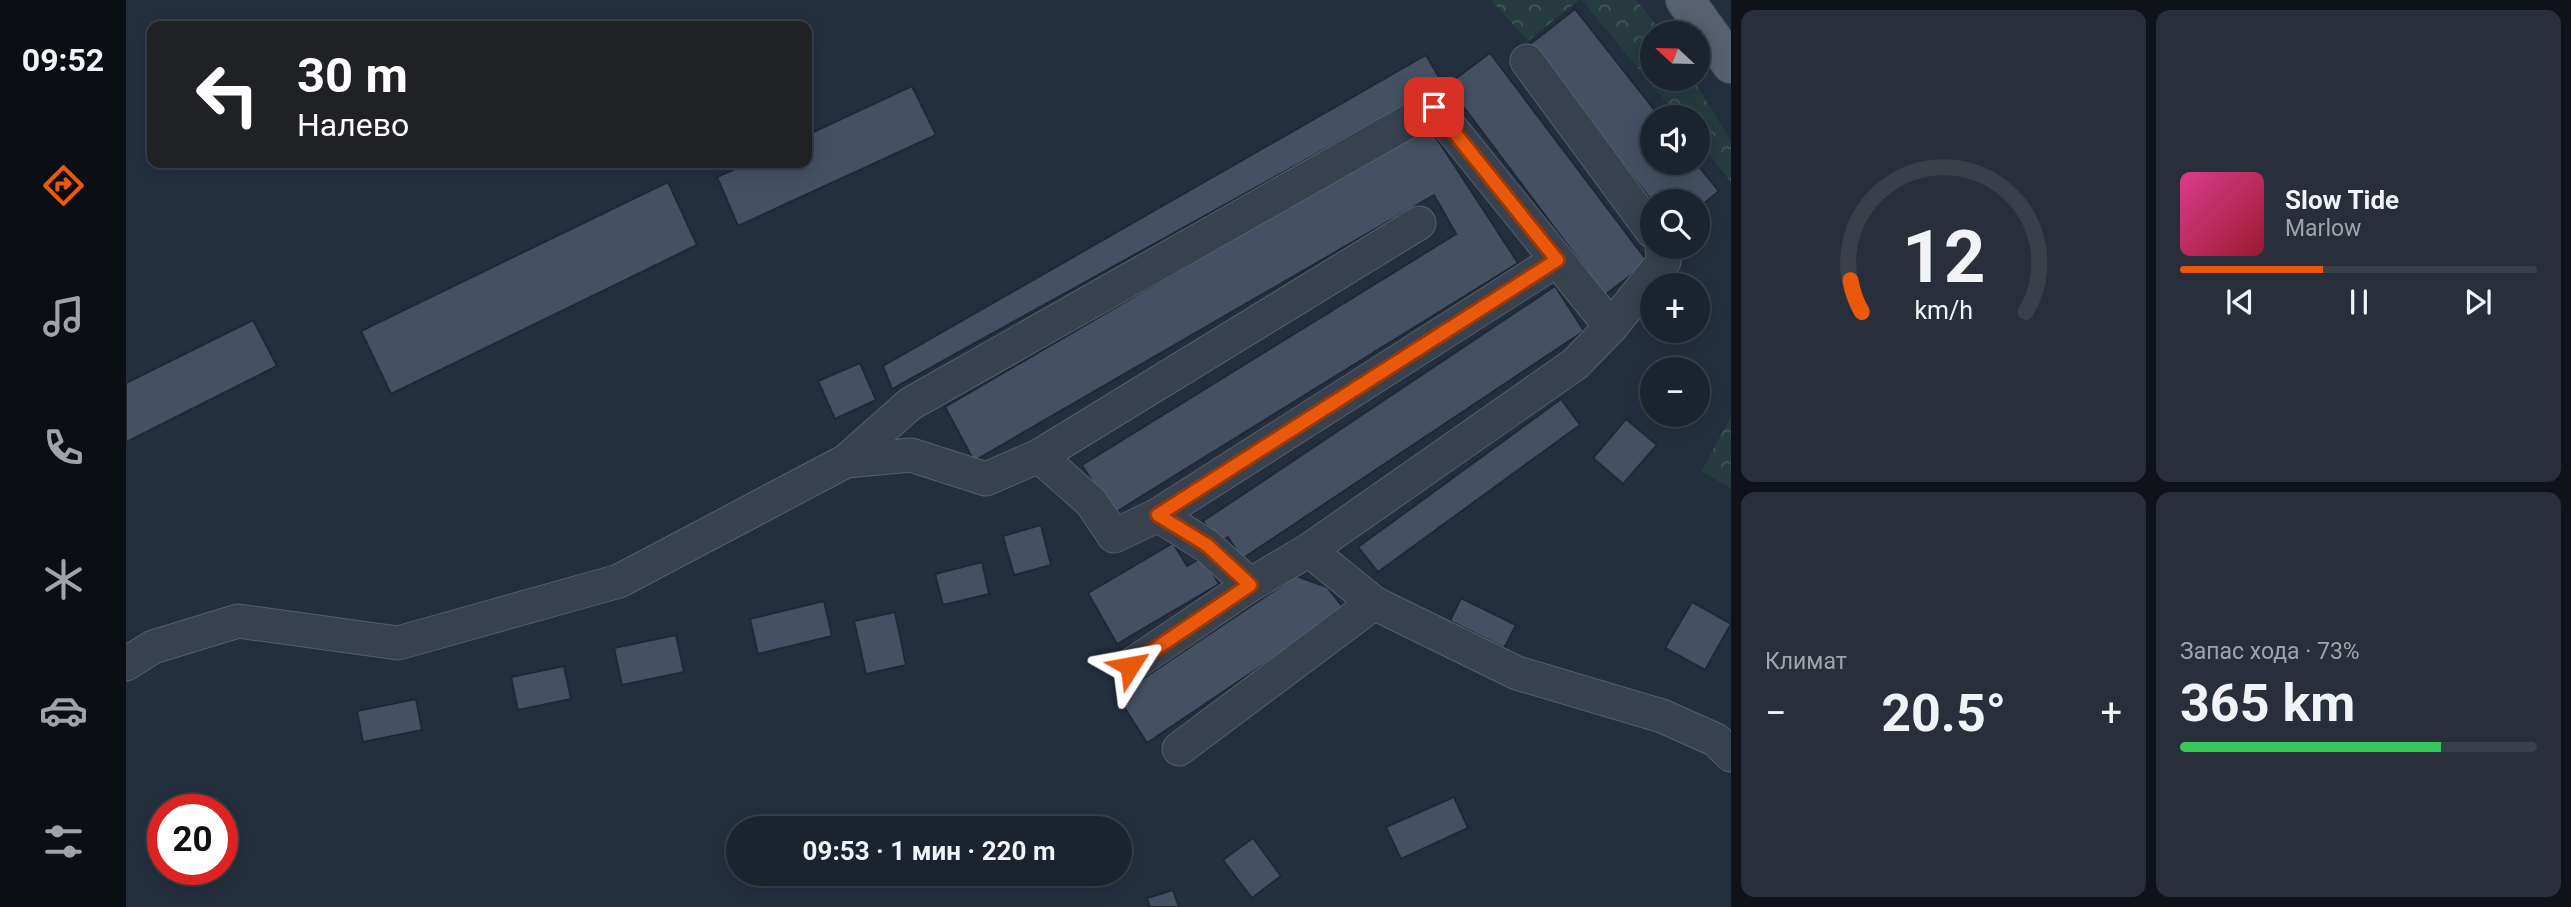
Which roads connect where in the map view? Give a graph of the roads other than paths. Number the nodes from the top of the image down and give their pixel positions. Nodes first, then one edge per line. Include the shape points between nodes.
1 (1685, 0) edge
2 (1527, 61) dead end
3 (1731, 64) edge
4 (1640, 215) edge
5 (1419, 223) dead end
6 (1664, 259) edge
7 (1557, 260) junction
8 (1611, 327) junction
9 (1040, 456) junction
10 (846, 461) junction
11 (1158, 515) junction
12 (1309, 550) junction
13 (1250, 585) junction
14 (1374, 603) junction
15 (126, 664) edge
16 (1130, 666) dead end
17 (1179, 749) dead end
18 (1731, 755) edge

1 - 3 main road
2 - 4 lane
5 - 9 lane
6 - 8 lane
7 - 8 lane
7 - 10 lane via 1434,107 910,404
7 - 11 lane
8 - 12 lane via 1575,364
9 - 10 lane via 986,480 911,455
9 - 11 lane via 1091,502 1114,536
10 - 15 lane via 619,581 424,636 398,643 238,621 153,647
11 - 13 lane via 1207,545
12 - 13 lane
12 - 14 lane
13 - 16 lane
14 - 17 lane
14 - 18 lane via 1517,673 1662,716 1716,740

